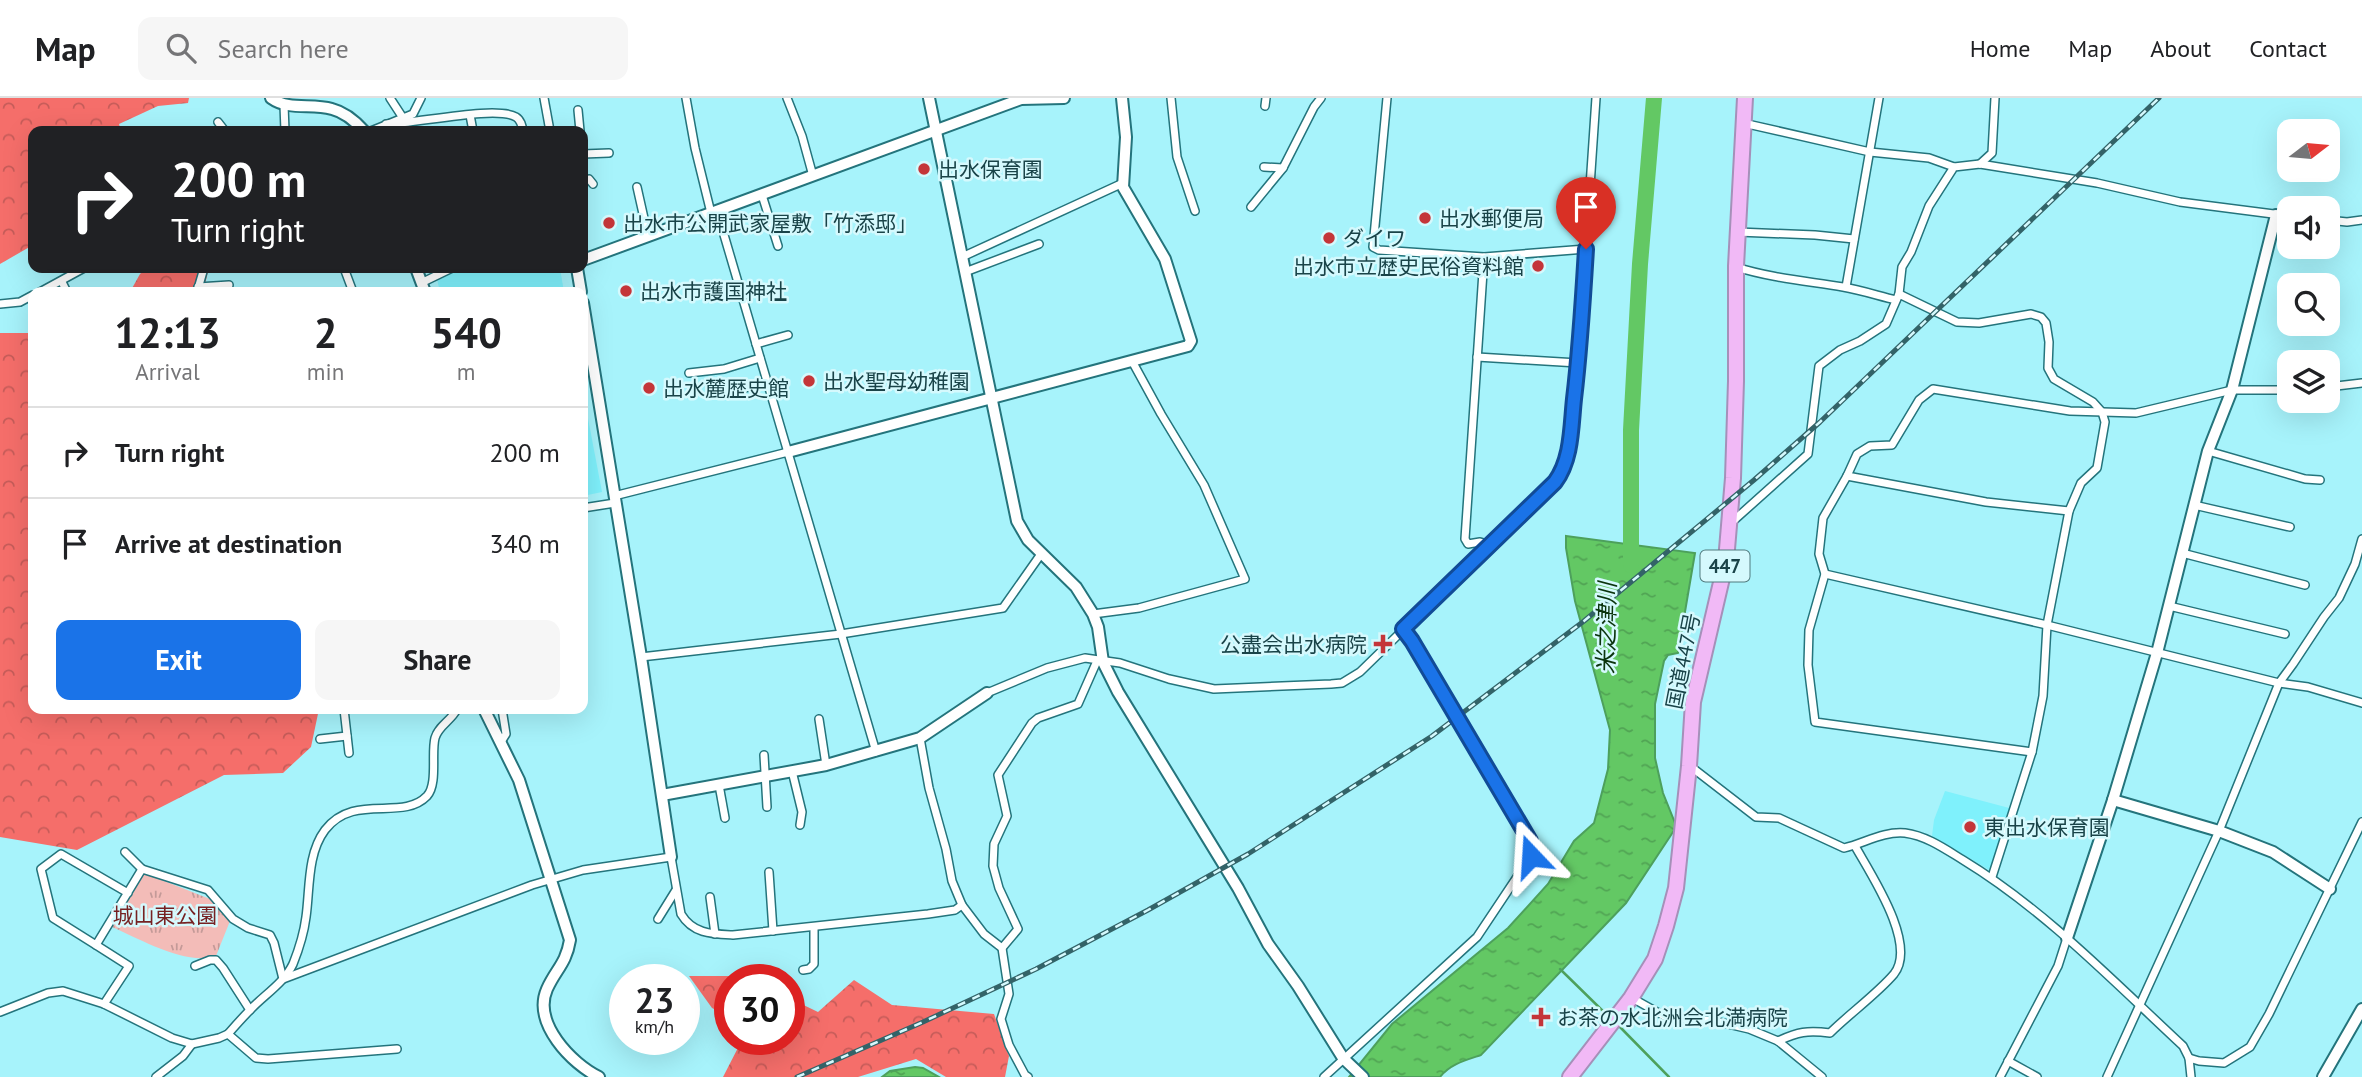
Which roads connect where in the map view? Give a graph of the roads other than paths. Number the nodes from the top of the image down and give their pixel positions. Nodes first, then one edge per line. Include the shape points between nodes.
1 (271, 98) edge
2 (390, 98) edge
3 (421, 98) edge
4 (544, 98) edge
5 (685, 98) edge
6 (787, 98) edge
7 (929, 98) edge
8 (1064, 98) edge
9 (1122, 98) edge
10 (1171, 98) edge
11 (1387, 98) edge
12 (1596, 98) edge
13 (1745, 98) edge
14 (1879, 98) edge
15 (1995, 98) edge
16 (1315, 100) edge
17 (284, 105) junction
18 (578, 110) dead end
19 (470, 115) junction
20 (403, 118) junction
21 (218, 122) dead end
22 (1743, 123) junction
23 (386, 124) junction
24 (221, 126) edge
25 (284, 126) edge
26 (357, 126) edge
27 (381, 126) edge
28 (403, 126) edge
29 (417, 126) edge
30 (472, 126) edge
31 (522, 126) edge
32 (549, 126) edge
33 (580, 126) edge
34 (935, 132) junction
35 (1870, 152) junction
36 (609, 153) dead end
37 (588, 154) edge
38 (1980, 164) junction
39 (1264, 167) dead end
40 (1954, 167) junction
41 (1283, 168) junction
42 (813, 176) junction
43 (588, 180) edge
44 (1123, 183) junction
45 (593, 184) dead end
46 (636, 187) dead end
47 (762, 195) junction
48 (1251, 207) dead end
49 (1195, 211) dead end
50 (714, 212) junction
51 (2276, 215) joint
52 (2362, 220) edge
53 (2340, 221) edge
54 (1737, 232) junction
55 (648, 236) junction
56 (1854, 239) junction
57 (1039, 244) dead end
58 (778, 246) dead end
59 (1586, 249) junction
60 (962, 257) junction
61 (1484, 257) junction
62 (588, 258) edge
63 (1736, 267) junction
64 (965, 272) junction
65 (76, 273) edge
66 (444, 273) edge
67 (62, 282) junction
68 (229, 285) dead end
69 (51, 287) edge
70 (64, 287) edge
71 (214, 287) edge
72 (423, 287) edge
73 (1846, 287) junction
74 (1897, 297) junction
75 (28, 298) edge
76 (0, 304) edge
77 (588, 335) edge
78 (788, 335) dead end
79 (756, 344) junction
80 (1477, 357) junction
81 (760, 358) junction
82 (1132, 361) junction
83 (1578, 363) junction
84 (689, 373) dead end
85 (767, 382) junction
86 (2362, 383) edge
87 (2340, 386) edge
88 (2232, 390) junction
89 (2277, 390) edge
90 (719, 395) dead end
91 (992, 399) junction
92 (2102, 412) junction
93 (2208, 451) junction
94 (788, 452) junction
95 (1847, 476) junction
96 (2320, 480) dead end
97 (614, 500) junction
98 (2194, 505) junction
99 (588, 507) edge
100 (2069, 511) junction
101 (1729, 524) junction
102 (2290, 527) dead end
103 (2362, 539) edge
104 (1490, 545) junction
105 (2182, 553) junction
106 (1041, 554) junction
107 (1825, 575) junction
108 (2305, 584) dead end
109 (2168, 606) junction
110 (1093, 614) junction
111 (2047, 625) junction
112 (1403, 629) junction
113 (841, 634) junction
114 (2285, 634) dead end
115 (2157, 653) junction
116 (641, 657) junction
117 (1100, 661) junction
118 (2279, 683) junction
119 (987, 693) joint
120 (2362, 702) edge
121 (345, 714) edge
122 (455, 714) edge
123 (487, 714) edge
124 (503, 714) edge
125 (819, 719) dead end
126 (347, 736) junction
127 (920, 738) junction
128 (320, 739) dead end
129 (501, 742) junction
130 (876, 752) junction
131 (2032, 752) junction
132 (349, 753) dead end
133 (764, 755) dead end
134 (826, 765) junction
135 (1689, 766) junction
136 (792, 771) junction
137 (764, 776) junction
138 (719, 785) junction
139 (662, 795) junction
140 (2113, 800) junction
141 (767, 807) dead end
142 (725, 818) dead end
143 (2362, 822) edge
144 (800, 825) dead end
145 (2219, 831) junction
146 (1855, 846) junction
147 (125, 852) dead end
148 (671, 858) junction
149 (142, 869) junction
150 (769, 872) dead end
151 (1992, 877) junction
152 (551, 879) junction
153 (676, 889) junction
154 (2330, 889) junction
155 (128, 893) junction
156 (710, 897) dead end
157 (962, 905) junction
158 (657, 919) dead end
159 (814, 927) junction
160 (773, 931) junction
161 (715, 934) junction
162 (2067, 938) junction
163 (96, 945) junction
164 (1002, 948) junction
165 (195, 966) dead end
166 (805, 970) edge
167 (283, 979) junction
168 (1631, 998) junction
169 (104, 1004) junction
170 (2140, 1007) junction
171 (2362, 1009) edge
172 (250, 1010) junction
173 (0, 1012) edge
174 (228, 1034) junction
175 (1778, 1041) junction
176 (191, 1044) junction
177 (397, 1049) dead end
178 (1343, 1058) junction
179 (2189, 1058) junction
180 (2008, 1061) junction
181 (156, 1077) edge
182 (599, 1077) edge
183 (1028, 1077) edge
184 (1324, 1077) edge
185 (1363, 1077) edge
186 (1570, 1077) edge
187 (1822, 1077) edge
188 (2000, 1077) edge
189 (2037, 1077) edge
190 (2107, 1077) edge
191 (2191, 1077) edge
192 (2323, 1077) edge

1 - 17 street
2 - 20 street
3 - 20 street via 413,114
4 - 32 street
5 - 50 street
6 - 42 street
7 - 34 street
8 - 34 street via 1021,99
9 - 44 street via 1126,137
10 - 49 street via 1177,157
11 - 61 street via 1373,247
12 - 59 street
13 - 22 highway, 国道447号 / 447
14 - 35 street
15 - 38 street via 1992,153
16 - 41 street
17 - 25 street
17 - 26 street via 335,109
18 - 33 street
19 - 29 street
19 - 30 street
19 - 31 street via 515,116
20 - 23 street
21 - 24 street
22 - 35 street
22 - 54 highway, 国道447号 / 447
23 - 27 street
23 - 28 street
34 - 42 street
34 - 60 street
35 - 40 street via 1929,158
35 - 56 street
36 - 37 street
38 - 40 street
38 - 51 street
39 - 41 street
40 - 74 street via 1929,206 1902,267
41 - 48 street
42 - 47 street
43 - 45 street
44 - 60 street
44 - 82 street via 1165,259 1191,341 1188,346
46 - 55 street
47 - 50 street
47 - 58 street
50 - 55 street
50 - 79 street
51 - 88 street
52 - 53 street
54 - 56 street
54 - 63 highway, 国道447号 / 447
55 - 62 street
56 - 73 street
57 - 64 street
59 - 61 street
59 - 83 street
60 - 64 street
61 - 80 street
63 - 73 street
63 - 101 highway, 国道447号 / 447
64 - 91 street
65 - 67 street
66 - 72 street
67 - 69 street
67 - 70 street
68 - 71 street
73 - 74 street
74 - 92 street via 1956,322 2031,314 2041,317 2046,323 2048,368 2053,379
74 - 101 street via 1885,324 1819,366 1808,454
75 - 76 street
77 - 97 street
78 - 79 street
79 - 81 street
80 - 83 street
80 - 104 street via 1465,539 1468,544
81 - 84 street
81 - 85 street
82 - 91 street
82 - 110 street via 1204,485 1245,579 1139,608
83 - 104 street via 1563,471
85 - 90 street
85 - 94 street
86 - 87 street
88 - 89 street
88 - 92 street via 2136,412
88 - 93 street
91 - 94 street
91 - 106 street via 1017,520
92 - 95 street via 1933,389 1919,400 1892,445 1870,446 1857,454
92 - 100 street via 2105,422 2097,468 2081,482
93 - 96 street
93 - 98 street
94 - 97 street
94 - 113 street
95 - 100 street via 1986,502
95 - 107 street via 1823,518 1819,554
97 - 99 street
97 - 116 street
98 - 102 street
98 - 105 street
100 - 111 street
101 - 135 highway, 国道447号 / 447 via 1726,561 1693,702
103 - 118 street via 2339,598
104 - 112 street
105 - 108 street
105 - 109 street
106 - 110 street via 1076,587
106 - 113 street via 1003,608
107 - 111 street
107 - 131 street via 1809,630 1815,722
109 - 114 street
109 - 115 street
110 - 117 street
111 - 115 street
111 - 131 street via 2043,696
112 - 117 street via 1360,672 1342,683 1214,689
112 - 178 street via 1530,841 1531,856 1477,937
113 - 116 street
113 - 130 street
115 - 118 street
115 - 140 street
116 - 139 street
117 - 119 street via 1085,658 1047,668
117 - 164 street via 1078,704 1032,723 998,775 1007,816 994,844 993,866 1018,923
117 - 178 street via 1268,944
118 - 120 street
118 - 145 street
119 - 127 street
121 - 126 street
122 - 167 street via 435,738 428,795 399,807 342,814 321,836 309,876 301,939
123 - 129 street
124 - 129 street via 506,734
125 - 134 street
126 - 128 street
126 - 132 street
127 - 130 street
127 - 157 street via 952,881
129 - 152 street via 519,780
130 - 134 street
131 - 151 street
133 - 137 street
134 - 136 street
135 - 146 street via 1756,817 1779,818 1844,848
135 - 168 highway, 国道447号 / 447 via 1676,888 1655,959
136 - 137 street
136 - 144 street via 803,812
137 - 138 street
137 - 141 street
138 - 139 street
138 - 142 street
139 - 148 street
140 - 145 street
140 - 162 street
143 - 154 street
145 - 154 street via 2273,852
145 - 170 street
146 - 151 street via 1885,833 1906,834 1931,841
146 - 175 street via 1893,916 1900,942 1895,972 1830,1032 1800,1031
147 - 149 street
148 - 152 street
148 - 153 street
149 - 155 street
149 - 167 street via 208,890 233,919 270,935
150 - 160 street
151 - 162 street
152 - 167 street
152 - 182 street via 570,940 566,961 546,991 545,1010 562,1050
153 - 158 street
153 - 161 street via 685,921
154 - 179 street via 2250,1047 2224,1063
155 - 163 street
155 - 163 street via 61,853 41,869 53,918
156 - 161 street
157 - 159 street via 955,910
157 - 164 street via 984,934
159 - 160 street
159 - 166 street via 814,964
160 - 161 street
162 - 170 street
162 - 180 street via 2058,966
163 - 169 street via 129,966
164 - 183 street via 1009,994 1001,1019 1009,1045
165 - 172 street via 216,960
167 - 172 street
168 - 175 street via 1666,1017 1715,1021
168 - 186 highway, 国道447号 / 447
169 - 173 street via 63,991
169 - 176 street
170 - 179 street via 2183,1046
170 - 190 street
171 - 192 street
172 - 174 street
174 - 176 street
174 - 177 street via 256,1058
175 - 187 street
176 - 181 street
178 - 184 street
178 - 185 street
179 - 191 street
180 - 188 street
180 - 189 street

